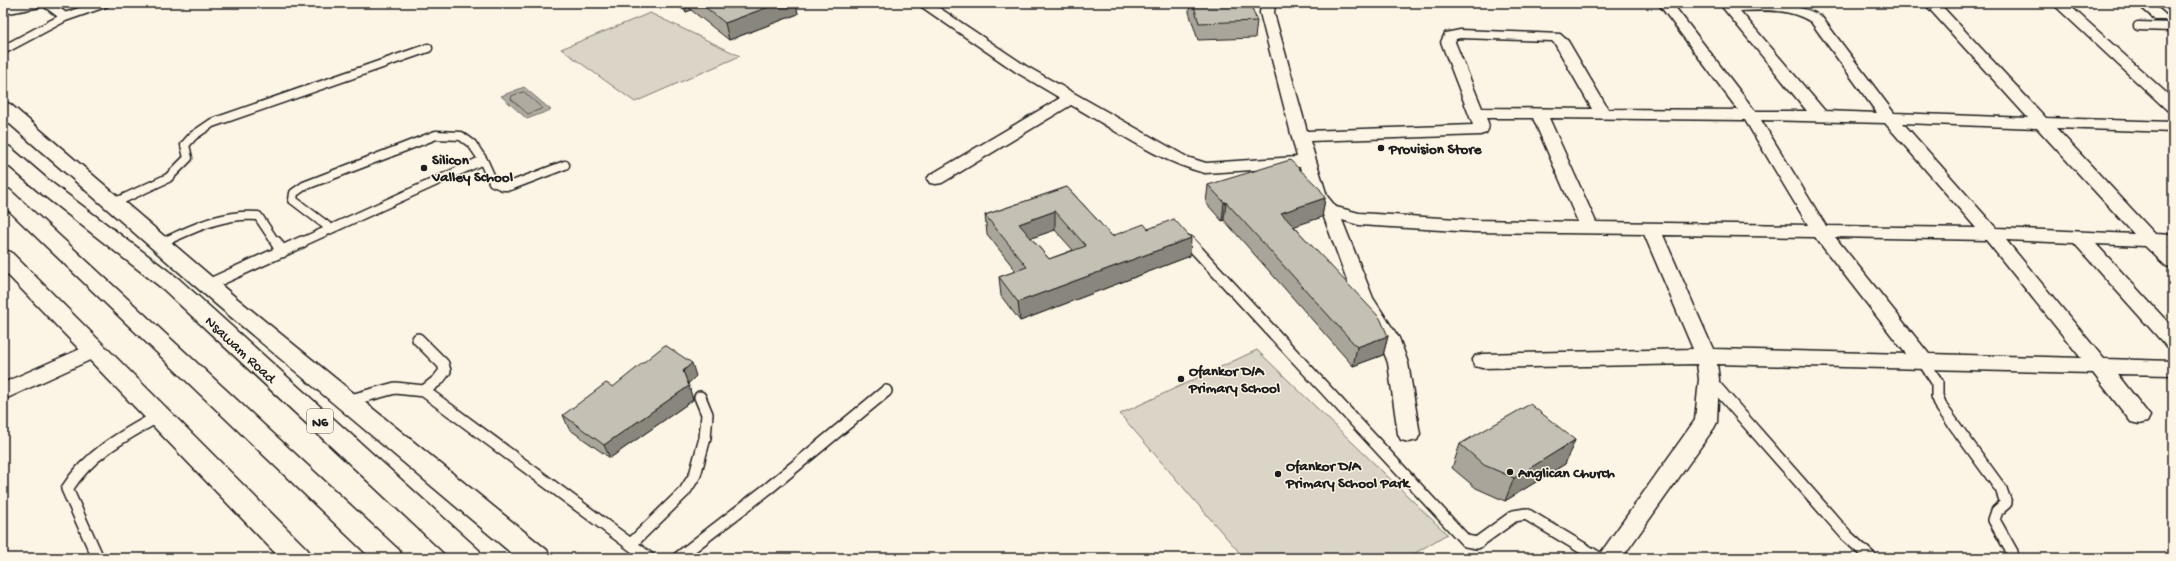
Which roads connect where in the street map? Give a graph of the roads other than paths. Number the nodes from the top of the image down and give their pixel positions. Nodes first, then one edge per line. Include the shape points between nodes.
1 (40, 3) edge
2 (46, 3) edge
3 (105, 3) edge
4 (923, 3) edge
5 (1268, 3) edge
6 (1665, 3) edge
7 (1931, 3) edge
8 (2059, 3) edge
9 (2143, 3) edge
10 (1728, 5) edge
11 (3, 10) edge
12 (65, 17) junction
13 (2161, 17) dead end
14 (2138, 26) dead end
15 (2173, 27) edge
16 (428, 48) dead end
17 (3, 50) edge
18 (1071, 98) junction
19 (2173, 107) edge
20 (3, 108) edge
21 (1476, 113) junction
22 (1539, 114) junction
23 (1603, 114) junction
24 (1750, 115) junction
25 (1820, 116) junction
26 (1889, 118) junction
27 (2040, 122) junction
28 (2173, 127) edge
29 (1300, 136) junction
30 (3, 151) edge
31 (483, 160) junction
32 (1307, 162) junction
33 (564, 165) dead end
34 (936, 179) dead end
35 (3, 194) edge
36 (114, 203) junction
37 (1330, 211) junction
38 (1590, 228) junction
39 (331, 229) junction
40 (1651, 229) junction
41 (1821, 232) junction
42 (1991, 234) junction
43 (1186, 238) edge
44 (2079, 238) junction
45 (2150, 240) junction
46 (2173, 241) edge
47 (160, 244) junction
48 (282, 252) junction
49 (3, 257) edge
50 (2173, 262) edge
51 (208, 285) junction
52 (418, 339) dead end
53 (2173, 341) edge
54 (94, 350) junction
55 (1706, 356) junction
56 (1482, 361) dead end
57 (1923, 361) junction
58 (2099, 366) junction
59 (2173, 368) edge
60 (1709, 379) junction
61 (424, 391) junction
62 (886, 391) dead end
63 (3, 392) edge
64 (700, 397) dead end
65 (347, 401) junction
66 (159, 416) junction
67 (2139, 416) dead end
68 (1409, 434) dead end
69 (631, 544) junction
70 (2012, 552) dead end
71 (98, 558) edge
72 (298, 558) edge
73 (389, 558) edge
74 (469, 558) edge
75 (537, 558) edge
76 (649, 558) edge
77 (678, 558) edge
78 (1599, 558) edge
79 (1609, 558) edge
80 (1871, 558) edge

1 - 11 lane
2 - 12 lane
3 - 12 lane
4 - 18 street via 1021,69
5 - 29 street via 1267,13
6 - 24 street
7 - 27 street
8 - 19 street
9 - 13 street
10 - 25 street
10 - 26 street via 1788,8 1810,14
12 - 17 lane
14 - 15 lane
16 - 36 lane via 212,123 185,145 188,158 168,178
18 - 32 street via 1181,161 1205,168
18 - 34 street
20 - 36 main road
21 - 22 street
21 - 23 street via 1448,42 1450,36 1460,34 1554,37 1561,42
21 - 29 street via 1481,125 1480,130
22 - 23 street
22 - 38 street
23 - 24 street
24 - 25 street
24 - 41 street
25 - 26 street
26 - 27 street
26 - 42 street
27 - 28 street
27 - 45 street
29 - 32 street
30 - 74 main road, Nsawam Road / N6 via 45,188 171,284
31 - 33 lane via 493,182 503,186 510,186
31 - 39 lane
31 - 39 lane via 472,144 461,136 436,135 304,186 294,193 293,200
32 - 37 street via 1319,197
35 - 73 main road
36 - 47 main road
37 - 38 street via 1359,219 1474,226
37 - 68 street via 1352,273 1389,338 1396,357
38 - 40 street
39 - 48 lane
40 - 41 street
40 - 55 street
41 - 42 street
41 - 57 street
42 - 44 street
42 - 58 street
43 - 78 lane via 1466,541 1477,543 1514,516 1526,514
44 - 45 street
44 - 53 street
45 - 46 street
45 - 50 street
47 - 48 lane via 228,216 246,214 258,216
47 - 51 main road
48 - 51 lane
49 - 54 main road
51 - 65 main road
52 - 61 lane via 443,364 445,371
54 - 63 street
54 - 66 main road
55 - 56 street
55 - 57 street
55 - 60 street
57 - 58 street
57 - 70 lane via 1938,382 1940,389 1937,396 1942,408 2001,489 2006,503 1997,511 1994,520
58 - 59 street
58 - 67 street
60 - 79 street via 1706,422
60 - 80 lane via 1847,536
61 - 65 lane via 410,386 391,388
61 - 69 lane
62 - 77 lane via 770,488
64 - 69 lane via 708,414 705,438 695,475 685,491
65 - 75 main road
66 - 71 lane via 89,460 73,477 67,489
66 - 72 main road
69 - 76 lane

